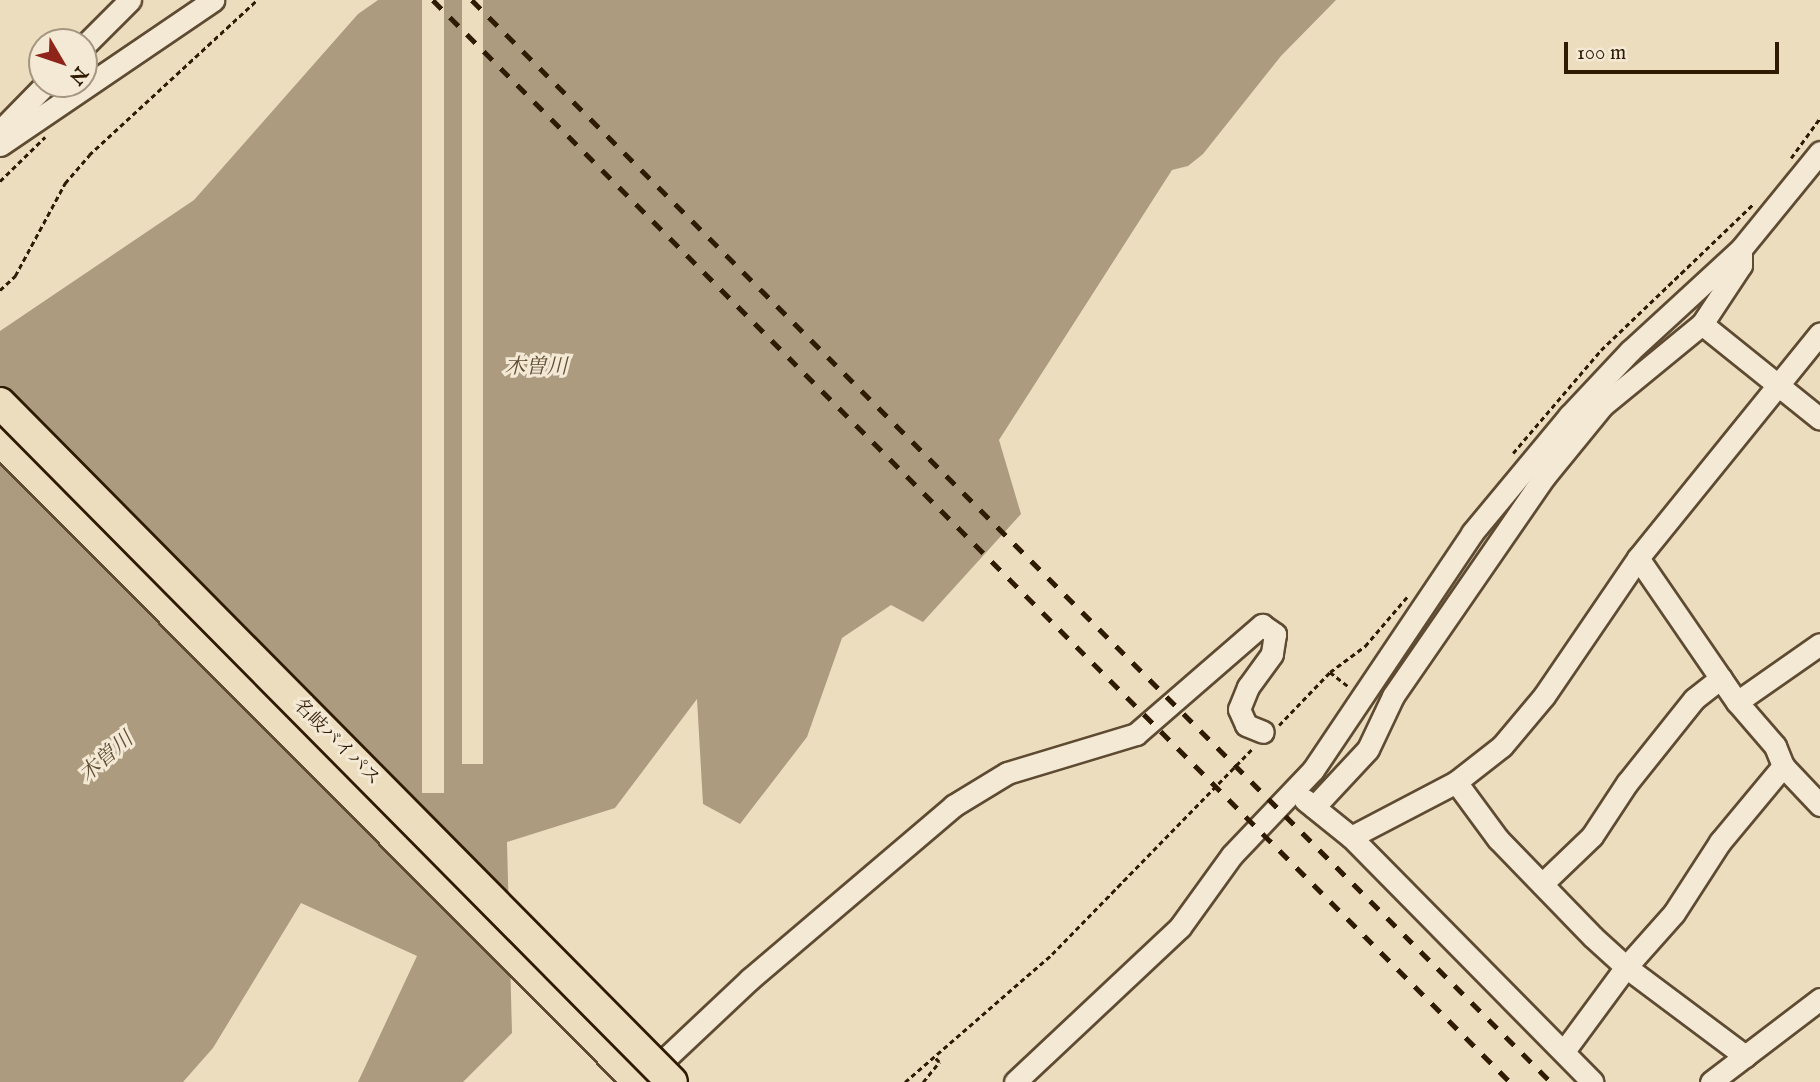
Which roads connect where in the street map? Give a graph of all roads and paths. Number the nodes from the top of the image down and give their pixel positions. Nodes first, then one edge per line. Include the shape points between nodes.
1 (130, 0) edge
2 (213, 0) edge
3 (257, 0) edge
4 (98, 32) edge
5 (32, 98) edge
6 (0, 131) edge
7 (0, 145) edge
8 (1820, 152) edge
9 (1741, 249) junction
10 (0, 290) edge
11 (1702, 324) junction
12 (1820, 334) edge
13 (1779, 386) junction
14 (0, 403) edge
15 (1820, 419) edge
16 (0, 440) edge
17 (1637, 558) junction
18 (1411, 594) dead end
19 (1820, 644) edge
20 (1330, 672) junction
21 (1721, 678) junction
22 (1352, 689) dead end
23 (1737, 702) junction
24 (1266, 734) junction
25 (1783, 766) junction
26 (1455, 782) junction
27 (1295, 792) junction
28 (1820, 805) edge
29 (1314, 807) junction
30 (1350, 838) junction
31 (1542, 884) junction
32 (1626, 967) junction
33 (1820, 999) edge
34 (1564, 1051) junction
35 (933, 1056) junction
36 (1745, 1056) junction
37 (640, 1082) edge
38 (672, 1082) edge
39 (905, 1082) edge
40 (923, 1082) edge
41 (1015, 1082) edge
42 (1593, 1082) edge
43 (1711, 1082) edge

1 - 4 street
2 - 7 street
3 - 10 path via 89,155 65,183 16,276
5 - 6 street
8 - 9 street
9 - 11 street via 1741,265
9 - 27 street via 1630,351 1569,415 1472,533 1367,694
11 - 13 street
11 - 29 street via 1630,378 1545,476 1393,695 1367,749
12 - 13 street
13 - 15 street
13 - 17 street
14 - 38 highway, 名岐バイパス, bridge
16 - 37 highway, 名岐バイパス
17 - 21 street
17 - 26 street via 1544,696 1502,746
18 - 20 path via 1365,646
19 - 23 street
20 - 22 path
20 - 24 path
21 - 23 street
21 - 31 street via 1694,699 1592,835
23 - 25 street via 1774,746
24 - 35 path via 1029,976
24 - 37 street via 1246,725 1239,709 1248,687 1272,654 1275,634 1262,625 1136,734 1007,774 953,806 750,979
25 - 28 street
25 - 32 street via 1720,842 1674,913
26 - 30 street
26 - 31 street via 1498,839
27 - 29 street
27 - 41 street via 1232,855 1180,927
29 - 30 street
30 - 34 street
31 - 32 street
32 - 34 street
32 - 36 street
33 - 36 street
34 - 42 street
35 - 39 path
35 - 40 path via 939,1062
36 - 43 street

